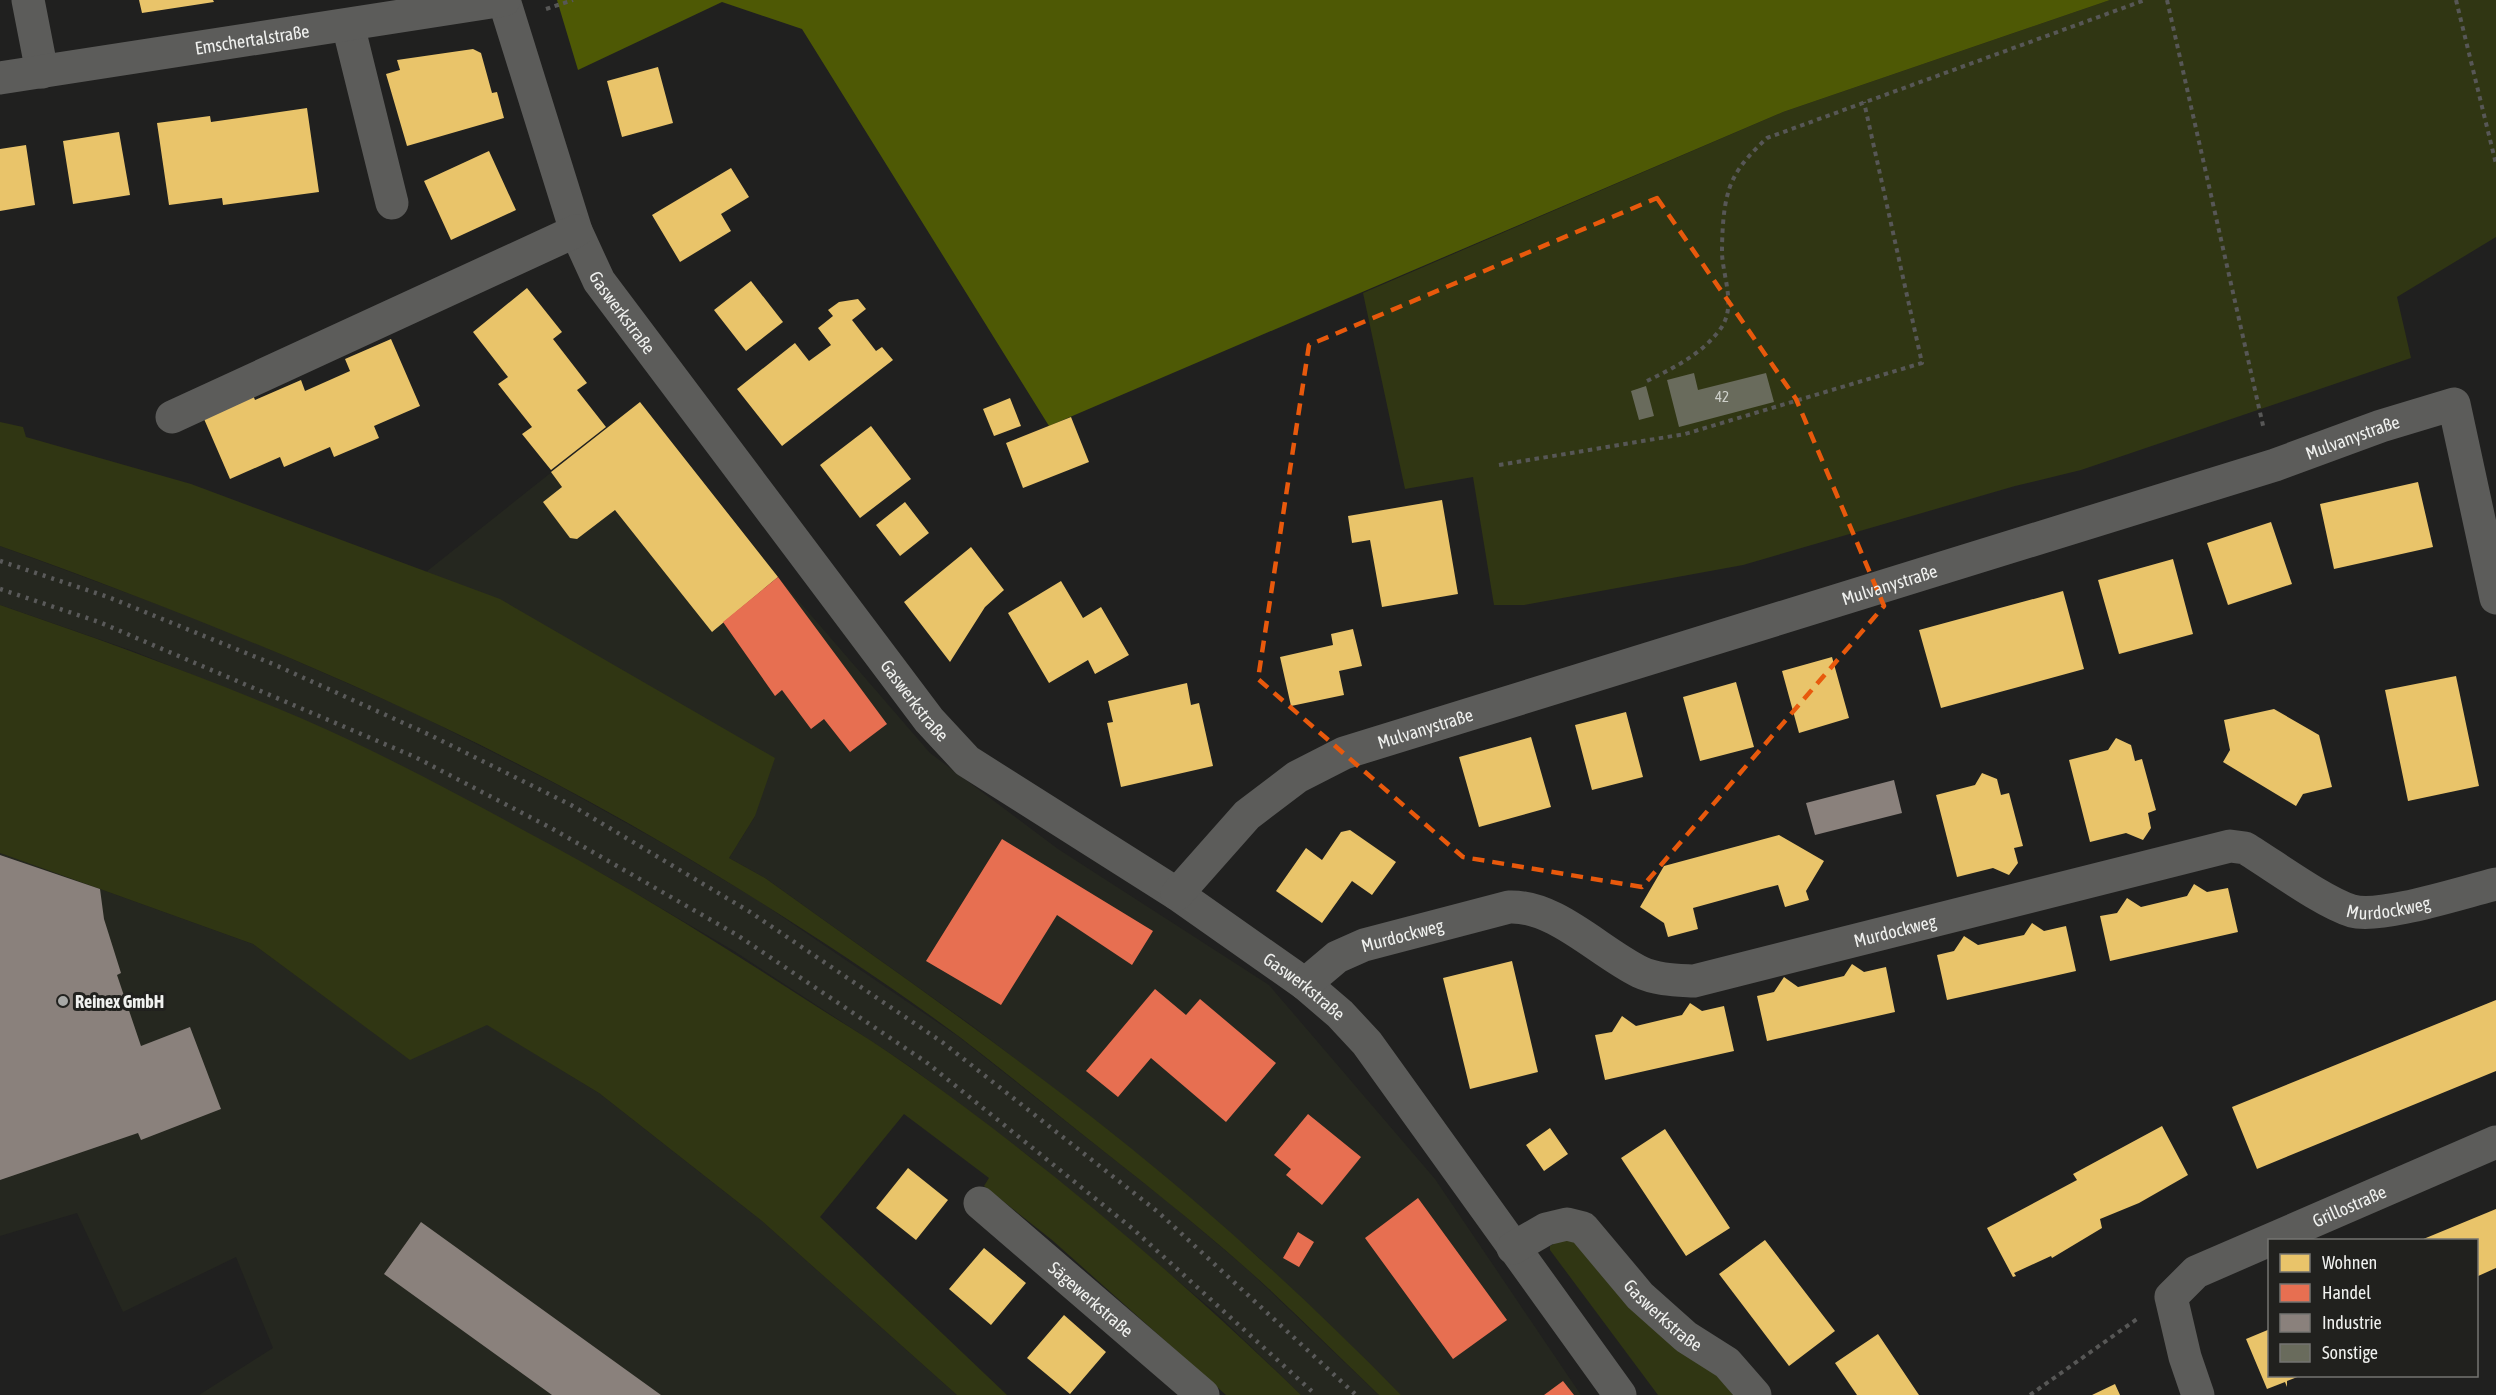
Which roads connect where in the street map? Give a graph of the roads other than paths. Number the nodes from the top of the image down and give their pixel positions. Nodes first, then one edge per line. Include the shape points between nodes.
1 (28, 0) edge
2 (504, 0) edge
3 (348, 25) junction
4 (42, 72) junction
5 (0, 78) edge
6 (392, 203) dead end
7 (576, 231) junction
8 (172, 417) dead end
9 (2496, 598) edge
10 (2496, 884) edge
11 (1177, 894) junction
12 (1305, 984) junction
13 (2496, 1142) edge
14 (980, 1203) dead end
15 (2272, 1239) edge
16 (2268, 1241) edge
17 (1513, 1248) junction
18 (1203, 1395) edge
19 (1620, 1395) edge
20 (1755, 1395) edge
21 (2199, 1395) edge

1 - 4 street
2 - 3 street, Emschertalstraße
2 - 7 street, Gaswerkstraße
3 - 4 street, Emschertalstraße
3 - 6 street
4 - 5 street, Emschertalstraße
7 - 8 street
7 - 11 street, Gaswerkstraße via 599,281 929,720 967,761
9 - 11 street, Mulvanystraße via 2454,404 2275,465 1344,753 1297,777 1247,815
10 - 12 street, Murdockweg via 2374,913 2353,911 2245,848 2230,846 1694,981 1640,972 1527,906 1509,907 1364,945 1337,957
11 - 12 street, Gaswerkstraße
12 - 17 street, Gaswerkstraße via 1367,1043
13 - 15 street, Grillostraße
14 - 18 street, Sägewerkstraße
16 - 21 street, Grillostraße via 2196,1272 2171,1297 2185,1357
17 - 19 street, Gaswerkstraße
17 - 20 street, Gaswerkstraße via 1546,1229 1567,1224 1583,1228 1640,1296 1686,1337 1727,1362

